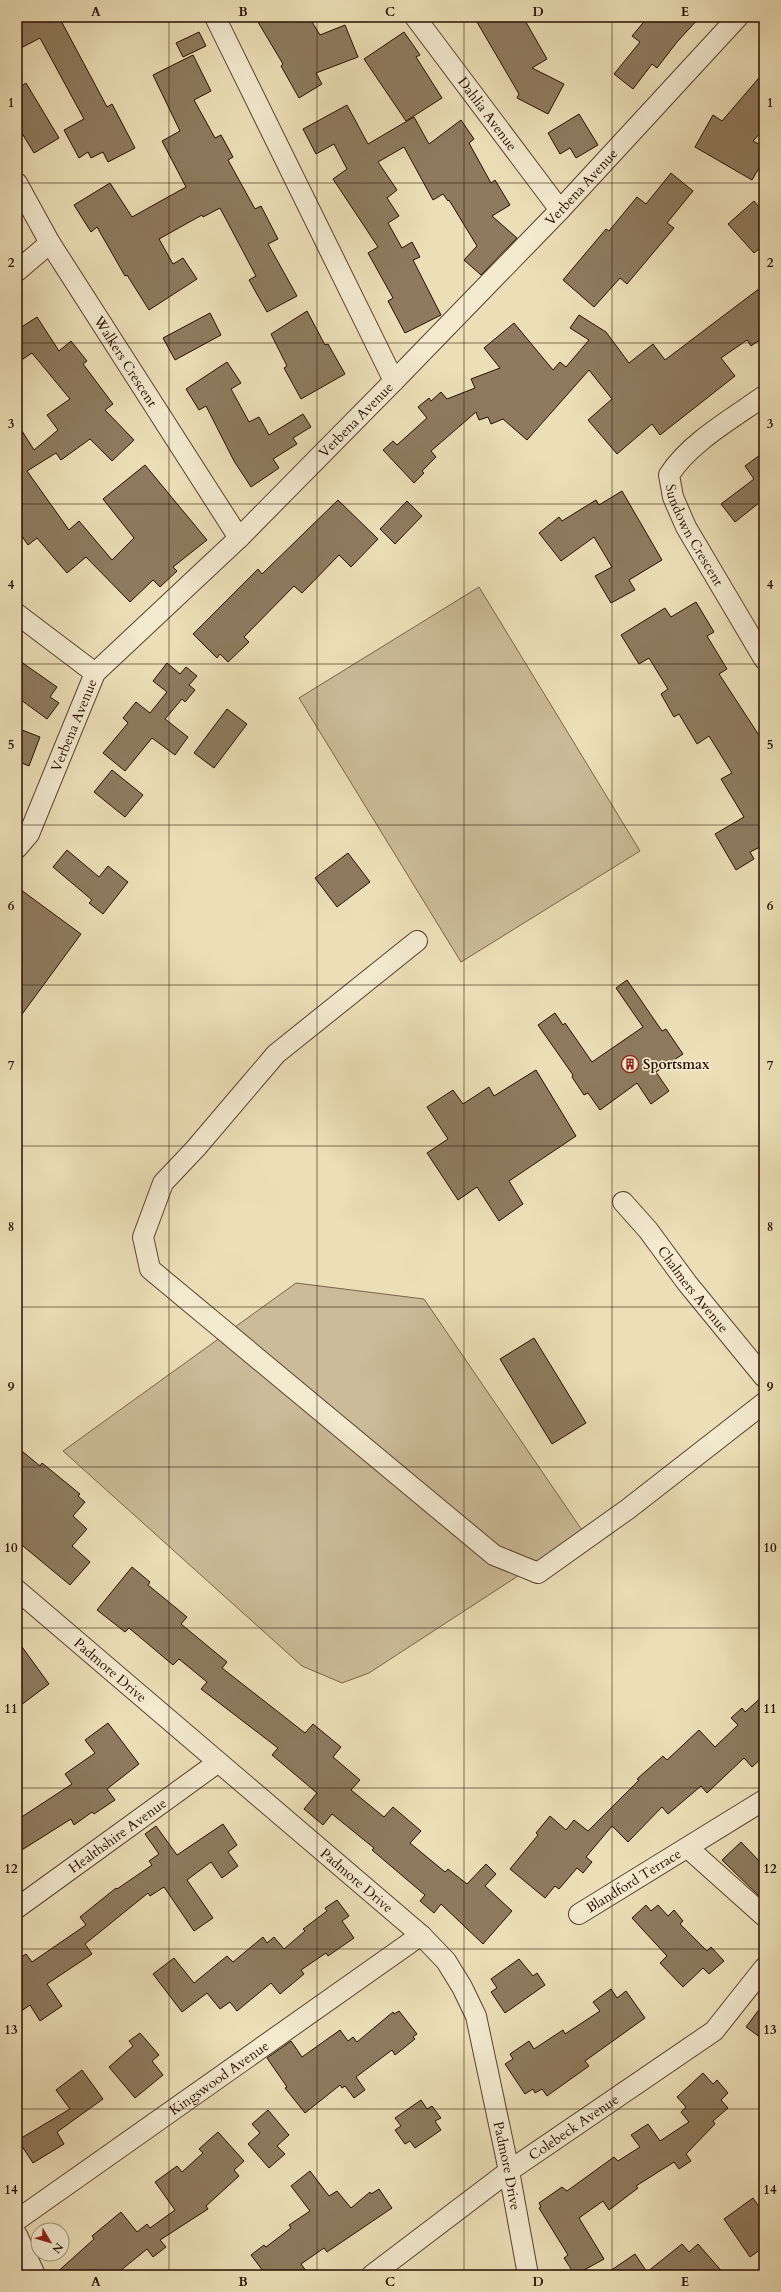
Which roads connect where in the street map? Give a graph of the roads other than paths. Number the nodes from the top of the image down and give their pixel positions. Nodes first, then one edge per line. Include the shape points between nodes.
1 (215, 17) edge
2 (415, 17) edge
3 (738, 17) edge
4 (17, 183) edge
5 (560, 210) junction
6 (50, 243) junction
7 (17, 271) edge
8 (394, 381) junction
9 (764, 396) edge
10 (239, 538) junction
11 (17, 614) edge
12 (764, 659) edge
13 (95, 673) junction
14 (21, 834) edge
15 (417, 941) dead end
16 (623, 1202) dead end
17 (764, 1377) edge
18 (764, 1403) edge
19 (19, 1596) edge
20 (217, 1763) junction
21 (764, 1800) edge
22 (688, 1848) junction
23 (17, 1908) edge
24 (579, 1914) dead end
25 (764, 1916) edge
26 (421, 1935) junction
27 (764, 1968) edge
28 (509, 2171) junction
29 (17, 2220) edge
30 (17, 2235) edge
31 (35, 2275) edge
32 (372, 2275) edge
33 (528, 2275) edge

1 - 8 street
2 - 5 street, Dahlia Avenue
3 - 5 street, Verbena Avenue
4 - 6 street, Walkers Crescent
5 - 8 street, Verbena Avenue
6 - 7 street
6 - 10 street, Walkers Crescent
8 - 10 street, Verbena Avenue
9 - 12 street, Sundown Crescent via 698,444 677,462 669,475 673,498 686,527
10 - 13 street, Verbena Avenue
11 - 13 street
13 - 14 street, Verbena Avenue
15 - 18 street via 276,1054 163,1183 143,1237 150,1269 494,1555 538,1573 628,1509
16 - 17 street, Chalmers Avenue
19 - 20 street, Padmore Drive
20 - 23 street, Healthshire Avenue
20 - 26 street, Padmore Drive
21 - 22 street, Blandford Terrace
22 - 24 street, Blandford Terrace
22 - 25 street, Blandford Terrace
26 - 28 street, Padmore Drive via 446,1961 476,2016
26 - 29 street, Kingswood Avenue
27 - 28 street, Colebeck Avenue via 714,2031
28 - 32 street, Colebeck Avenue
28 - 33 street, Padmore Drive
30 - 31 street

